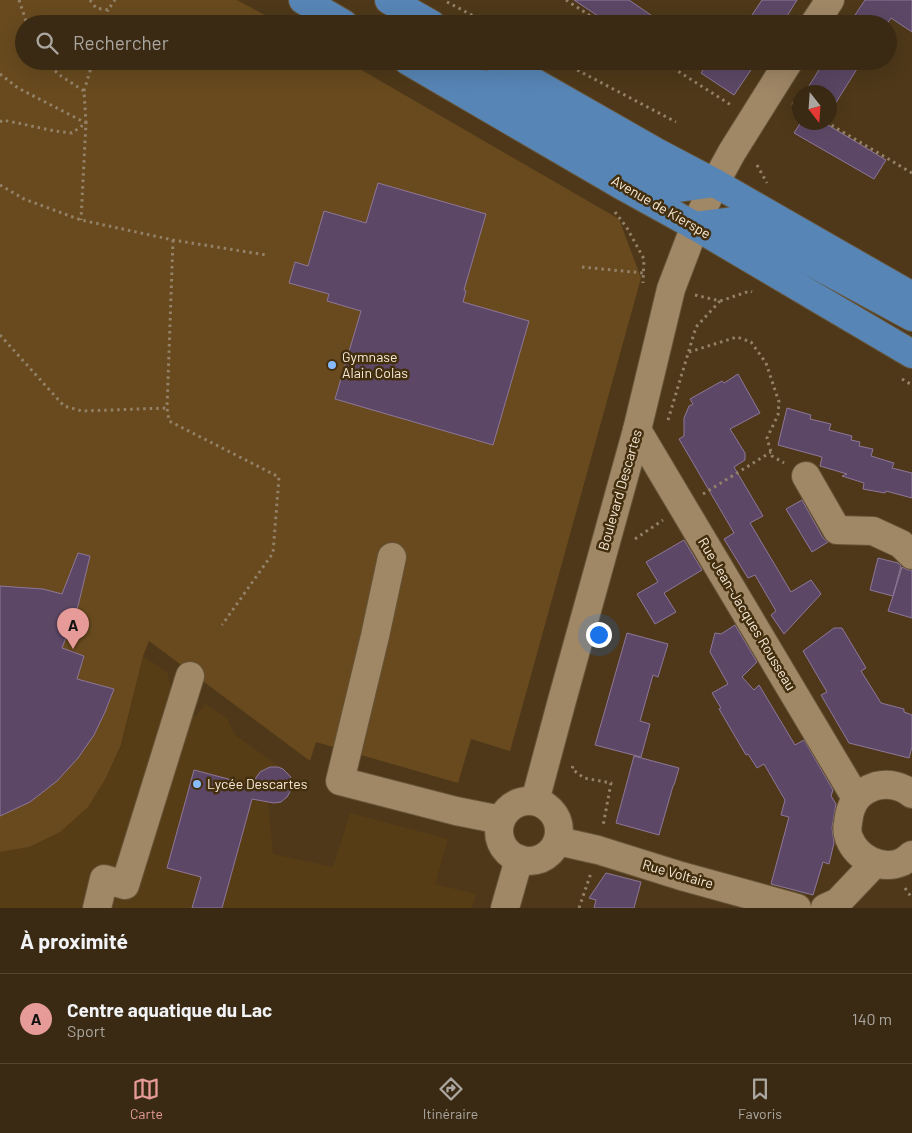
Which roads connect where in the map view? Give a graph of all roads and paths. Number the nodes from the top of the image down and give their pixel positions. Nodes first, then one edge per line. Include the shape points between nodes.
1 (19, 0) edge
2 (90, 0) edge
3 (115, 0) edge
4 (303, 0) edge
5 (389, 0) edge
6 (444, 0) edge
7 (566, 0) edge
8 (830, 0) edge
9 (108, 10) junction
10 (24, 15) edge
11 (107, 15) edge
12 (329, 15) edge
13 (415, 15) edge
14 (472, 15) edge
15 (589, 15) edge
16 (820, 15) edge
17 (54, 70) edge
18 (90, 70) edge
19 (423, 70) edge
20 (439, 70) edge
21 (513, 70) edge
22 (577, 70) edge
23 (676, 70) edge
24 (783, 70) edge
25 (0, 74) edge
26 (84, 90) junction
27 (753, 119) junction
28 (0, 122) edge
29 (676, 122) dead end
30 (86, 123) junction
31 (837, 128) edge
32 (912, 172) edge
33 (715, 183) junction
34 (0, 185) edge
35 (613, 210) dead end
36 (81, 220) junction
37 (695, 226) junction
38 (173, 240) junction
39 (266, 255) dead end
40 (582, 267) dead end
41 (643, 273) junction
42 (643, 283) dead end
43 (750, 291) dead end
44 (695, 295) dead end
45 (912, 296) edge
46 (720, 300) junction
47 (912, 317) edge
48 (0, 335) edge
49 (688, 352) junction
50 (912, 354) edge
51 (167, 408) junction
52 (637, 430) junction
53 (656, 462) junction
54 (806, 476) joint
55 (637, 530) dead end
56 (635, 539) dead end
57 (912, 555) edge
58 (392, 557) dead end
59 (222, 625) dead end
60 (190, 676) dead end
61 (575, 760) dead end
62 (912, 794) edge
63 (856, 798) junction
64 (535, 801) junction
65 (501, 820) junction
66 (558, 841) junction
67 (598, 850) junction
68 (912, 855) edge
69 (519, 859) junction
70 (875, 863) junction
71 (97, 908) edge
72 (505, 908) edge
73 (579, 908) edge
74 (797, 908) edge
75 (825, 908) edge

1 - 10 path
2 - 9 path via 96,8
3 - 9 path
4 - 12 main road
5 - 13 main road
6 - 14 path
7 - 15 path
8 - 16 street
9 - 11 path
17 - 26 path
18 - 26 path
19 - 37 main road, Avenue de Kierspe
20 - 33 main road via 494,88 671,189
21 - 33 main road
22 - 29 path
23 - 27 path
24 - 27 street, Boulevard Descartes
25 - 30 path via 18,88
26 - 30 path
27 - 33 street, Boulevard Descartes
28 - 30 path via 72,132
30 - 36 path
31 - 32 path
33 - 37 street, Boulevard Descartes
33 - 45 main road
34 - 36 path via 24,199
35 - 41 path via 644,259
36 - 38 path
37 - 47 main road via 735,221
37 - 50 main road, Avenue de Kierspe
37 - 52 street, Boulevard Descartes via 671,289
38 - 39 path
38 - 51 path
40 - 41 path
41 - 42 path
43 - 46 path
44 - 46 path
46 - 49 path via 696,327
48 - 51 path via 64,406 82,411
49 - 53 path
49 - 54 path via 737,337 751,342 766,363 779,402 778,415 767,438 772,456
51 - 59 path via 169,421 280,477 273,553
52 - 53 street, Rue Jean-Jacques Rousseau
52 - 64 street, Boulevard Descartes
53 - 63 street, Rue Jean-Jacques Rousseau
54 - 57 street via 837,530 873,531 902,544
55 - 56 path
58 - 65 street via 340,781
60 - 71 street via 124,885 104,879
61 - 67 path via 572,769 584,778 611,783
62 - 63 street via 896,786 882,784 869,788
63 - 70 street via 849,810 848,838 855,850
64 - 65 street via 519,802
64 - 66 street via 551,810 556,817
65 - 69 street via 500,839 504,847
66 - 67 street, Rue Voltaire
66 - 69 street via 546,855 537,859
67 - 73 path
67 - 74 street, Rue Voltaire
68 - 70 street via 889,865
69 - 72 street
70 - 75 street via 838,902

